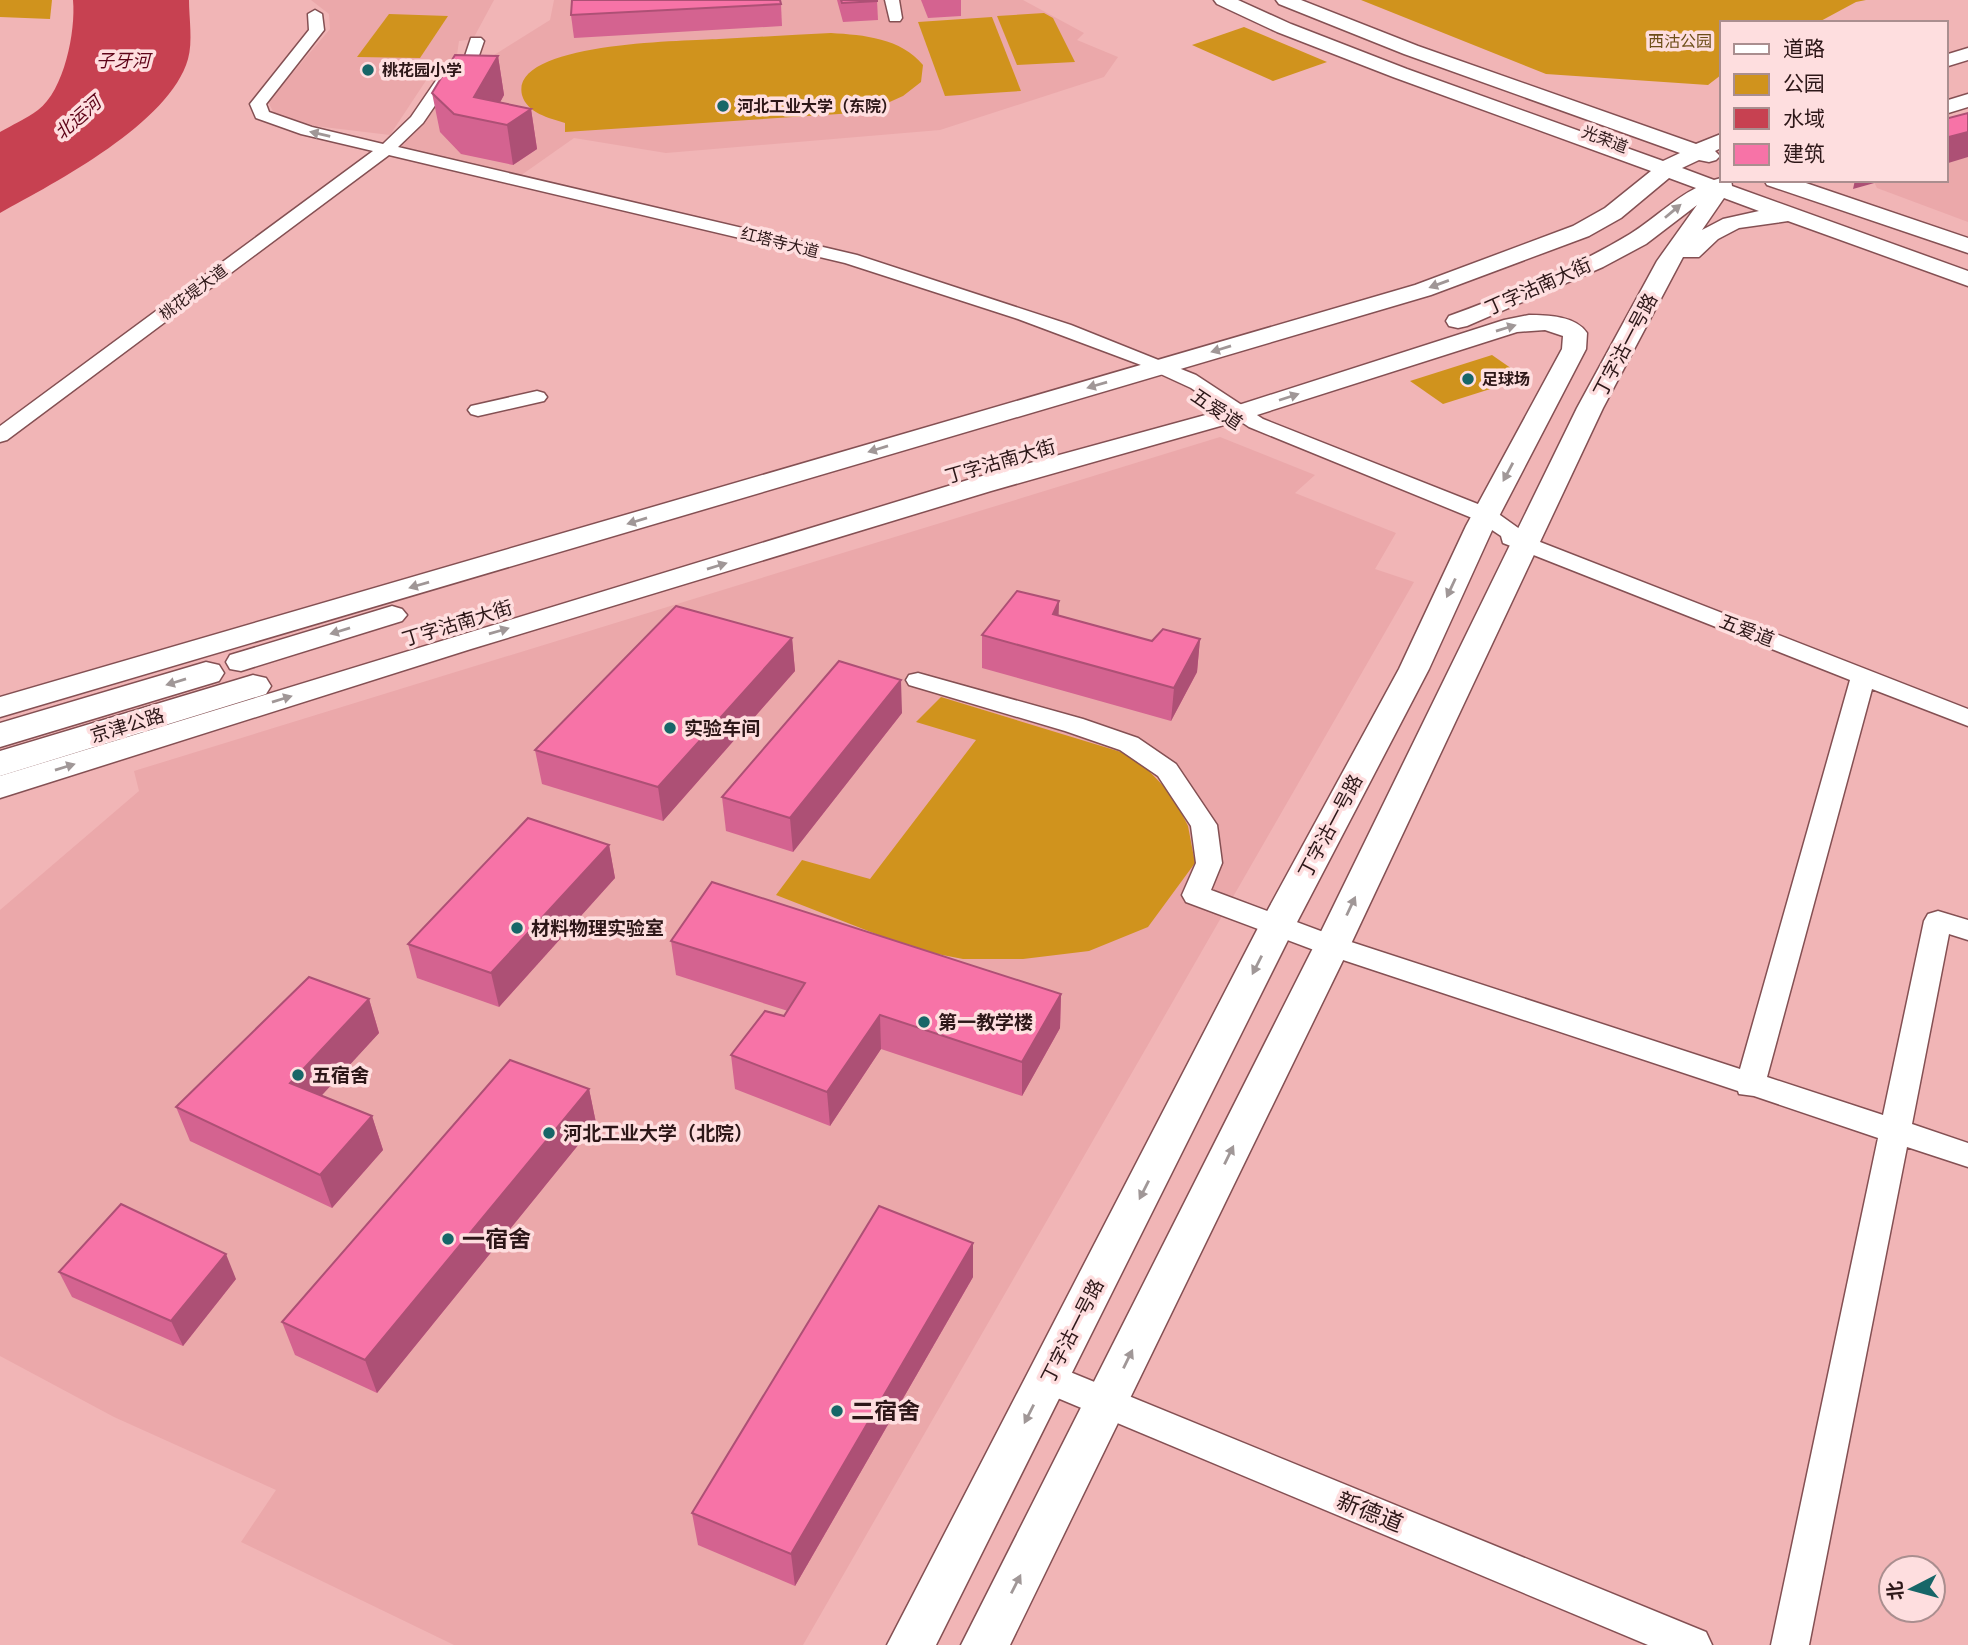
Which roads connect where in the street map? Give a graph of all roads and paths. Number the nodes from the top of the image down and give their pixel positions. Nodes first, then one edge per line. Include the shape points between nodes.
1 (892, 0) edge
2 (1223, 0) edge
3 (1245, 0) edge
4 (1266, 0) edge
5 (1285, 0) edge
6 (315, 15) dead end
7 (895, 18) dead end
8 (476, 41) dead end
9 (1968, 41) edge
10 (1947, 46) edge
11 (1968, 54) edge
12 (1947, 60) edge
13 (1968, 100) edge
14 (1947, 107) edge
15 (387, 149) junction
16 (1707, 168) edge
17 (1733, 182) edge
18 (1743, 182) edge
19 (1759, 182) edge
20 (1781, 182) edge
21 (1834, 182) edge
22 (1881, 217) junction
23 (1806, 222) junction
24 (1968, 246) edge
25 (1968, 259) edge
26 (1968, 269) edge
27 (1660, 279) junction
28 (1968, 279) edge
29 (1203, 395) junction
30 (537, 397) dead end
31 (478, 410) dead end
32 (0, 436) edge
33 (981, 485) junction
34 (867, 500) junction
35 (1483, 521) junction
36 (1526, 543) junction
37 (247, 674) junction
38 (1864, 675) junction
39 (918, 680) dead end
40 (0, 707) edge
41 (1968, 718) edge
42 (0, 735) edge
43 (0, 764) edge
44 (0, 787) edge
45 (1277, 926) junction
46 (1968, 930) edge
47 (1332, 946) junction
48 (1750, 1086) junction
49 (1895, 1132) junction
50 (1968, 1156) edge
51 (1048, 1378) junction
52 (1107, 1403) junction
53 (911, 1645) edge
54 (985, 1645) edge
55 (1693, 1645) edge
56 (1790, 1645) edge

1 - 7 street
2 - 16 main road via 1326,45
3 - 16 main road, 光荣道 via 1350,45
4 - 16 main road, 光荣道 via 1394,53
5 - 16 main road
15 -> 6 street, 红塔寺大道 via 307,131 262,115 258,104 317,30
8 - 15 street via 470,64 443,82 417,120
9 - 10 main road
11 - 12 main road
13 - 14 main road
15 - 29 street, 红塔寺大道 via 850,259 1134,354
15 - 32 street, 桃花堤大道
16 - 27 main road, 丁字沽一号路
16 -> 29 main road via 1540,249 1408,295
16 - 29 main road, 丁字沽南大街 via 1687,200 1639,238 1512,300 1437,329
17 - 23 main road
18 - 26 main road, 光荣道
19 - 25 main road
20 - 22 main road
21 - 22 main road via 1844,195
22 - 24 main road
23 - 27 main road via 1766,217 1726,225 1705,236
23 - 28 main road
27 - 36 main road, 丁字沽一号路 via 1590,408
29 - 33 main road
29 - 34 main road, 丁字沽南大街
29 - 35 street, 五爱道
29 -> 35 main road, 丁字沽一号路 via 1513,325 1541,322 1566,327 1575,334 1574,349
29 -> 37 main road, 丁字沽南大街 via 558,564
29 -> 40 main road
30 - 31 street
33 - 34 main road
44 -> 33 main road
34 - 37 main road, 丁字沽南大街
35 - 36 street, 五爱道
35 -> 45 main road, 丁字沽一号路 via 1414,668
36 - 38 street, 五爱道
47 -> 36 main road, 丁字沽一号路
37 -> 42 highway, 京津公路
37 - 43 highway, 京津公路
38 - 41 street, 五爱道
38 - 48 street
39 - 45 street via 1074,724 1129,744 1167,770 1204,825 1209,863 1196,895
45 - 47 street
45 -> 51 main road, 丁字沽一号路
46 - 49 street via 1938,921
47 - 48 street
52 -> 47 main road, 丁字沽一号路
48 - 49 street
49 - 50 street
49 - 56 street
51 - 52 street, 新德道
51 -> 53 main road, 丁字沽一号路
54 -> 52 main road, 丁字沽一号路
52 - 55 street, 新德道

